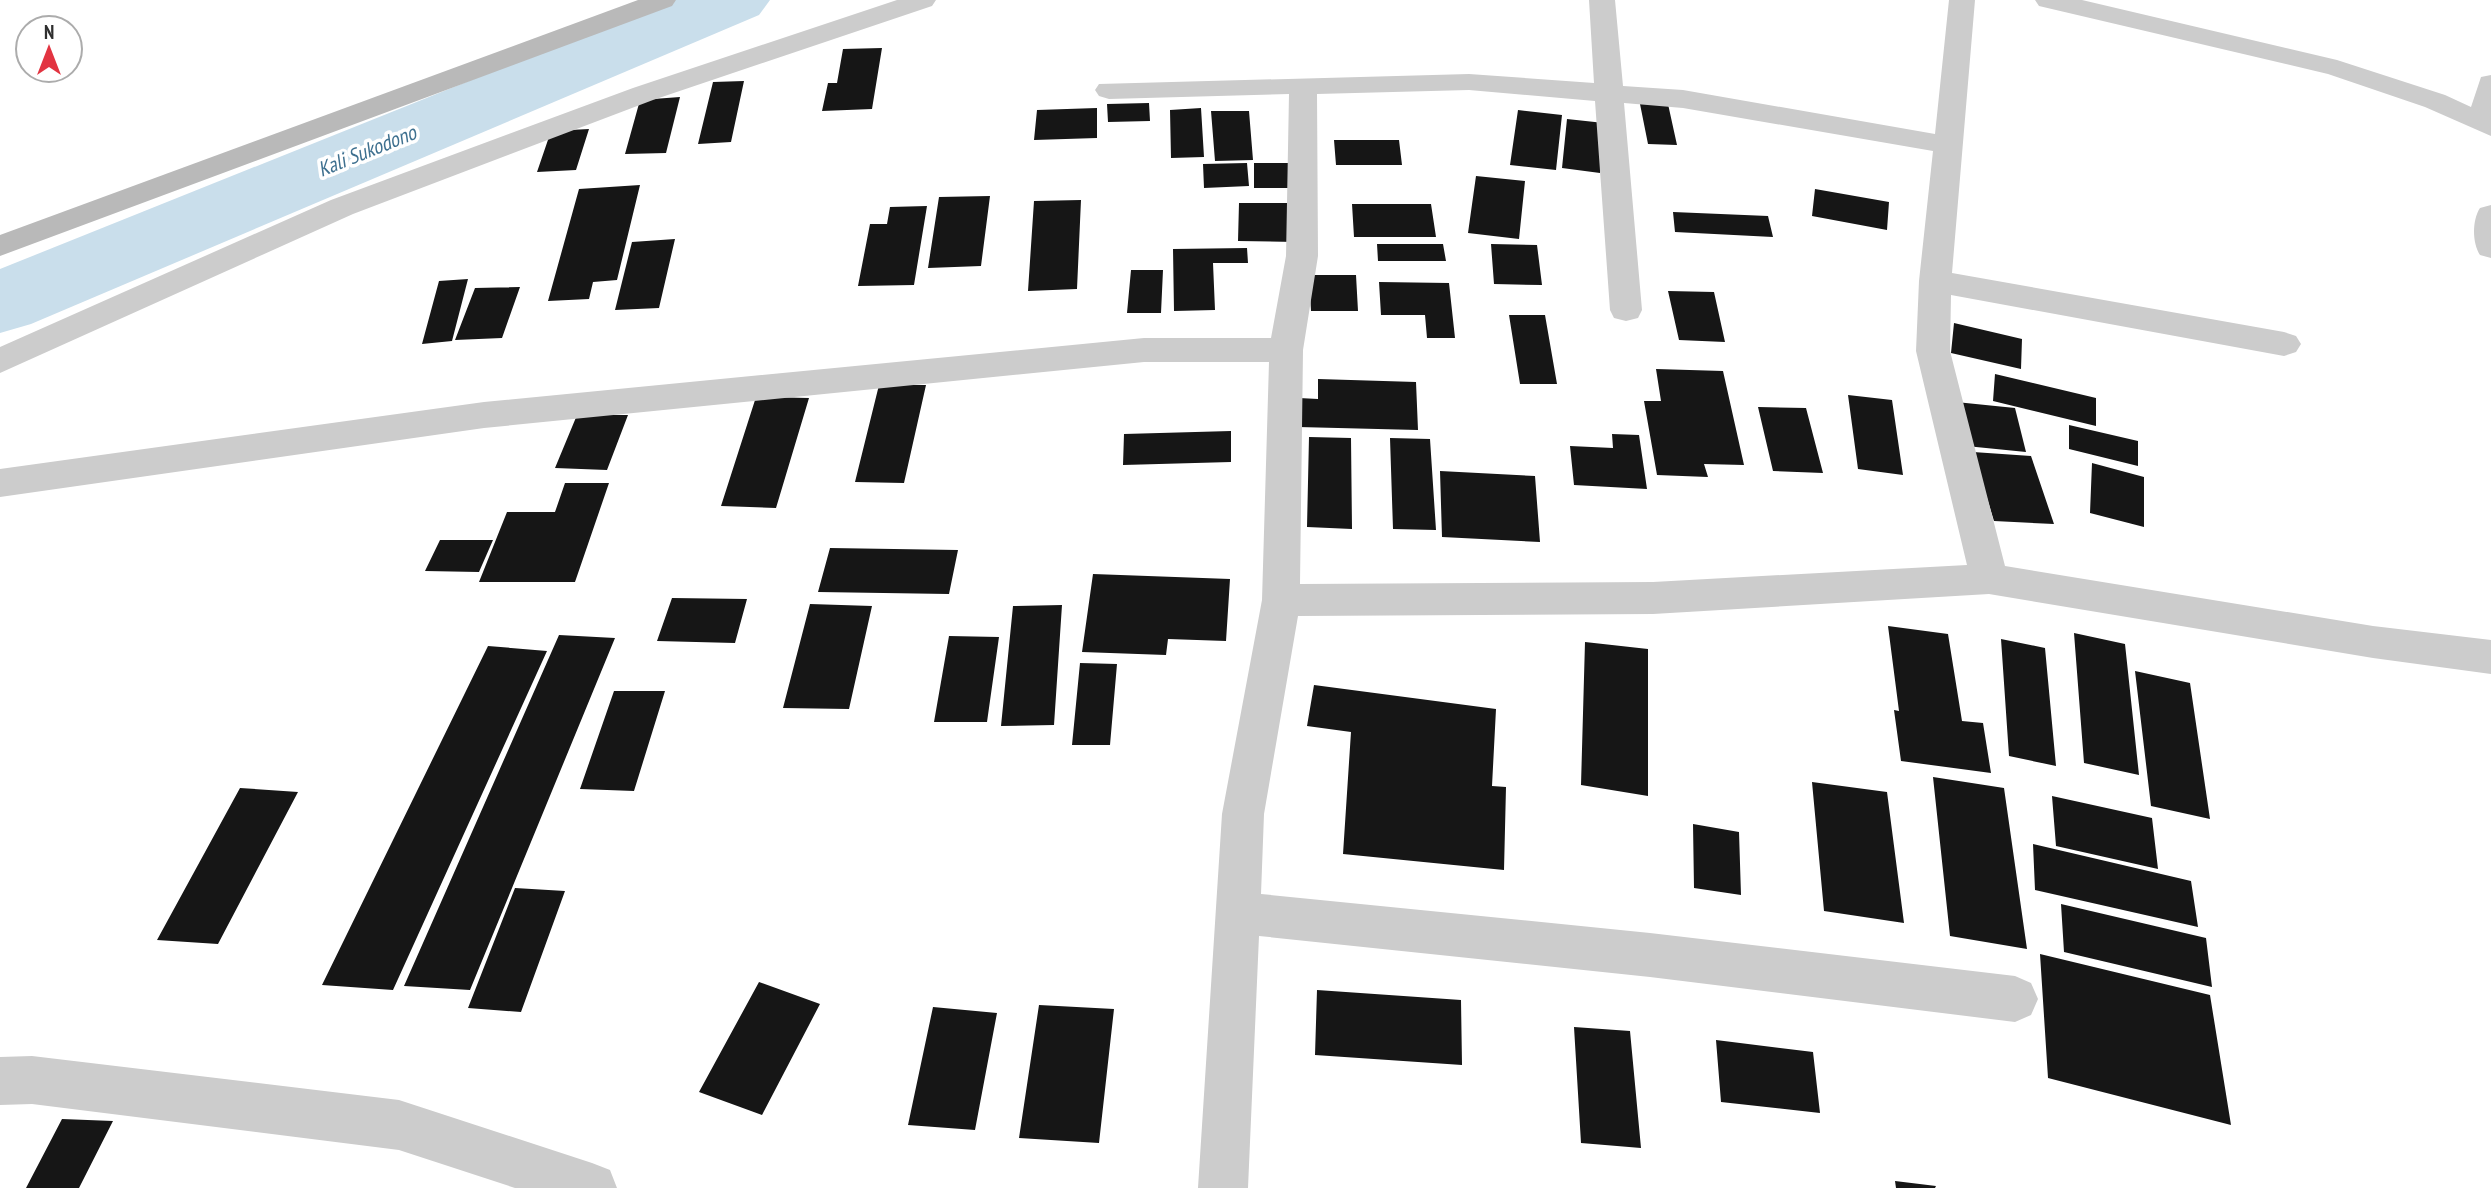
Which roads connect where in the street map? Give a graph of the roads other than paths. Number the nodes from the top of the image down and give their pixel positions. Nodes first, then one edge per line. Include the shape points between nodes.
1 (663, 0) edge
2 (923, 0) edge
3 (1602, 0) edge
4 (1962, 0) edge
5 (2048, 0) edge
6 (2491, 83) edge
7 (1303, 85) junction
8 (1109, 90) dead end
9 (1608, 93) junction
10 (2486, 125) edge
11 (1948, 145) junction
12 (2491, 215) edge
13 (0, 246) edge
14 (2491, 248) edge
15 (1935, 281) junction
16 (1626, 310) dead end
17 (2284, 344) dead end
18 (1286, 350) junction
19 (0, 361) edge
20 (0, 483) edge
21 (1989, 579) junction
22 (1281, 600) junction
23 (2491, 657) edge
24 (1238, 914) junction
25 (2015, 999) dead end
26 (0, 1081) edge
27 (592, 1188) edge
28 (1223, 1188) edge

1 - 13 street
2 - 19 street via 643,94 342,207
3 - 9 street
4 - 11 street
5 - 10 street via 2337,68 2435,101
6 - 10 street
7 - 8 street
7 - 9 street via 1469,82
7 - 18 street via 1302,256
9 - 11 street via 1683,99
9 - 16 street
11 - 15 street
12 - 14 street
15 - 17 street
15 - 21 street via 1933,351
18 - 20 street via 1144,350 484,415
18 - 22 street
21 - 22 street via 1653,598
21 - 23 street
22 - 24 street via 1243,814
24 - 25 street via 1650,955
24 - 28 street
26 - 27 street via 32,1080 399,1125

